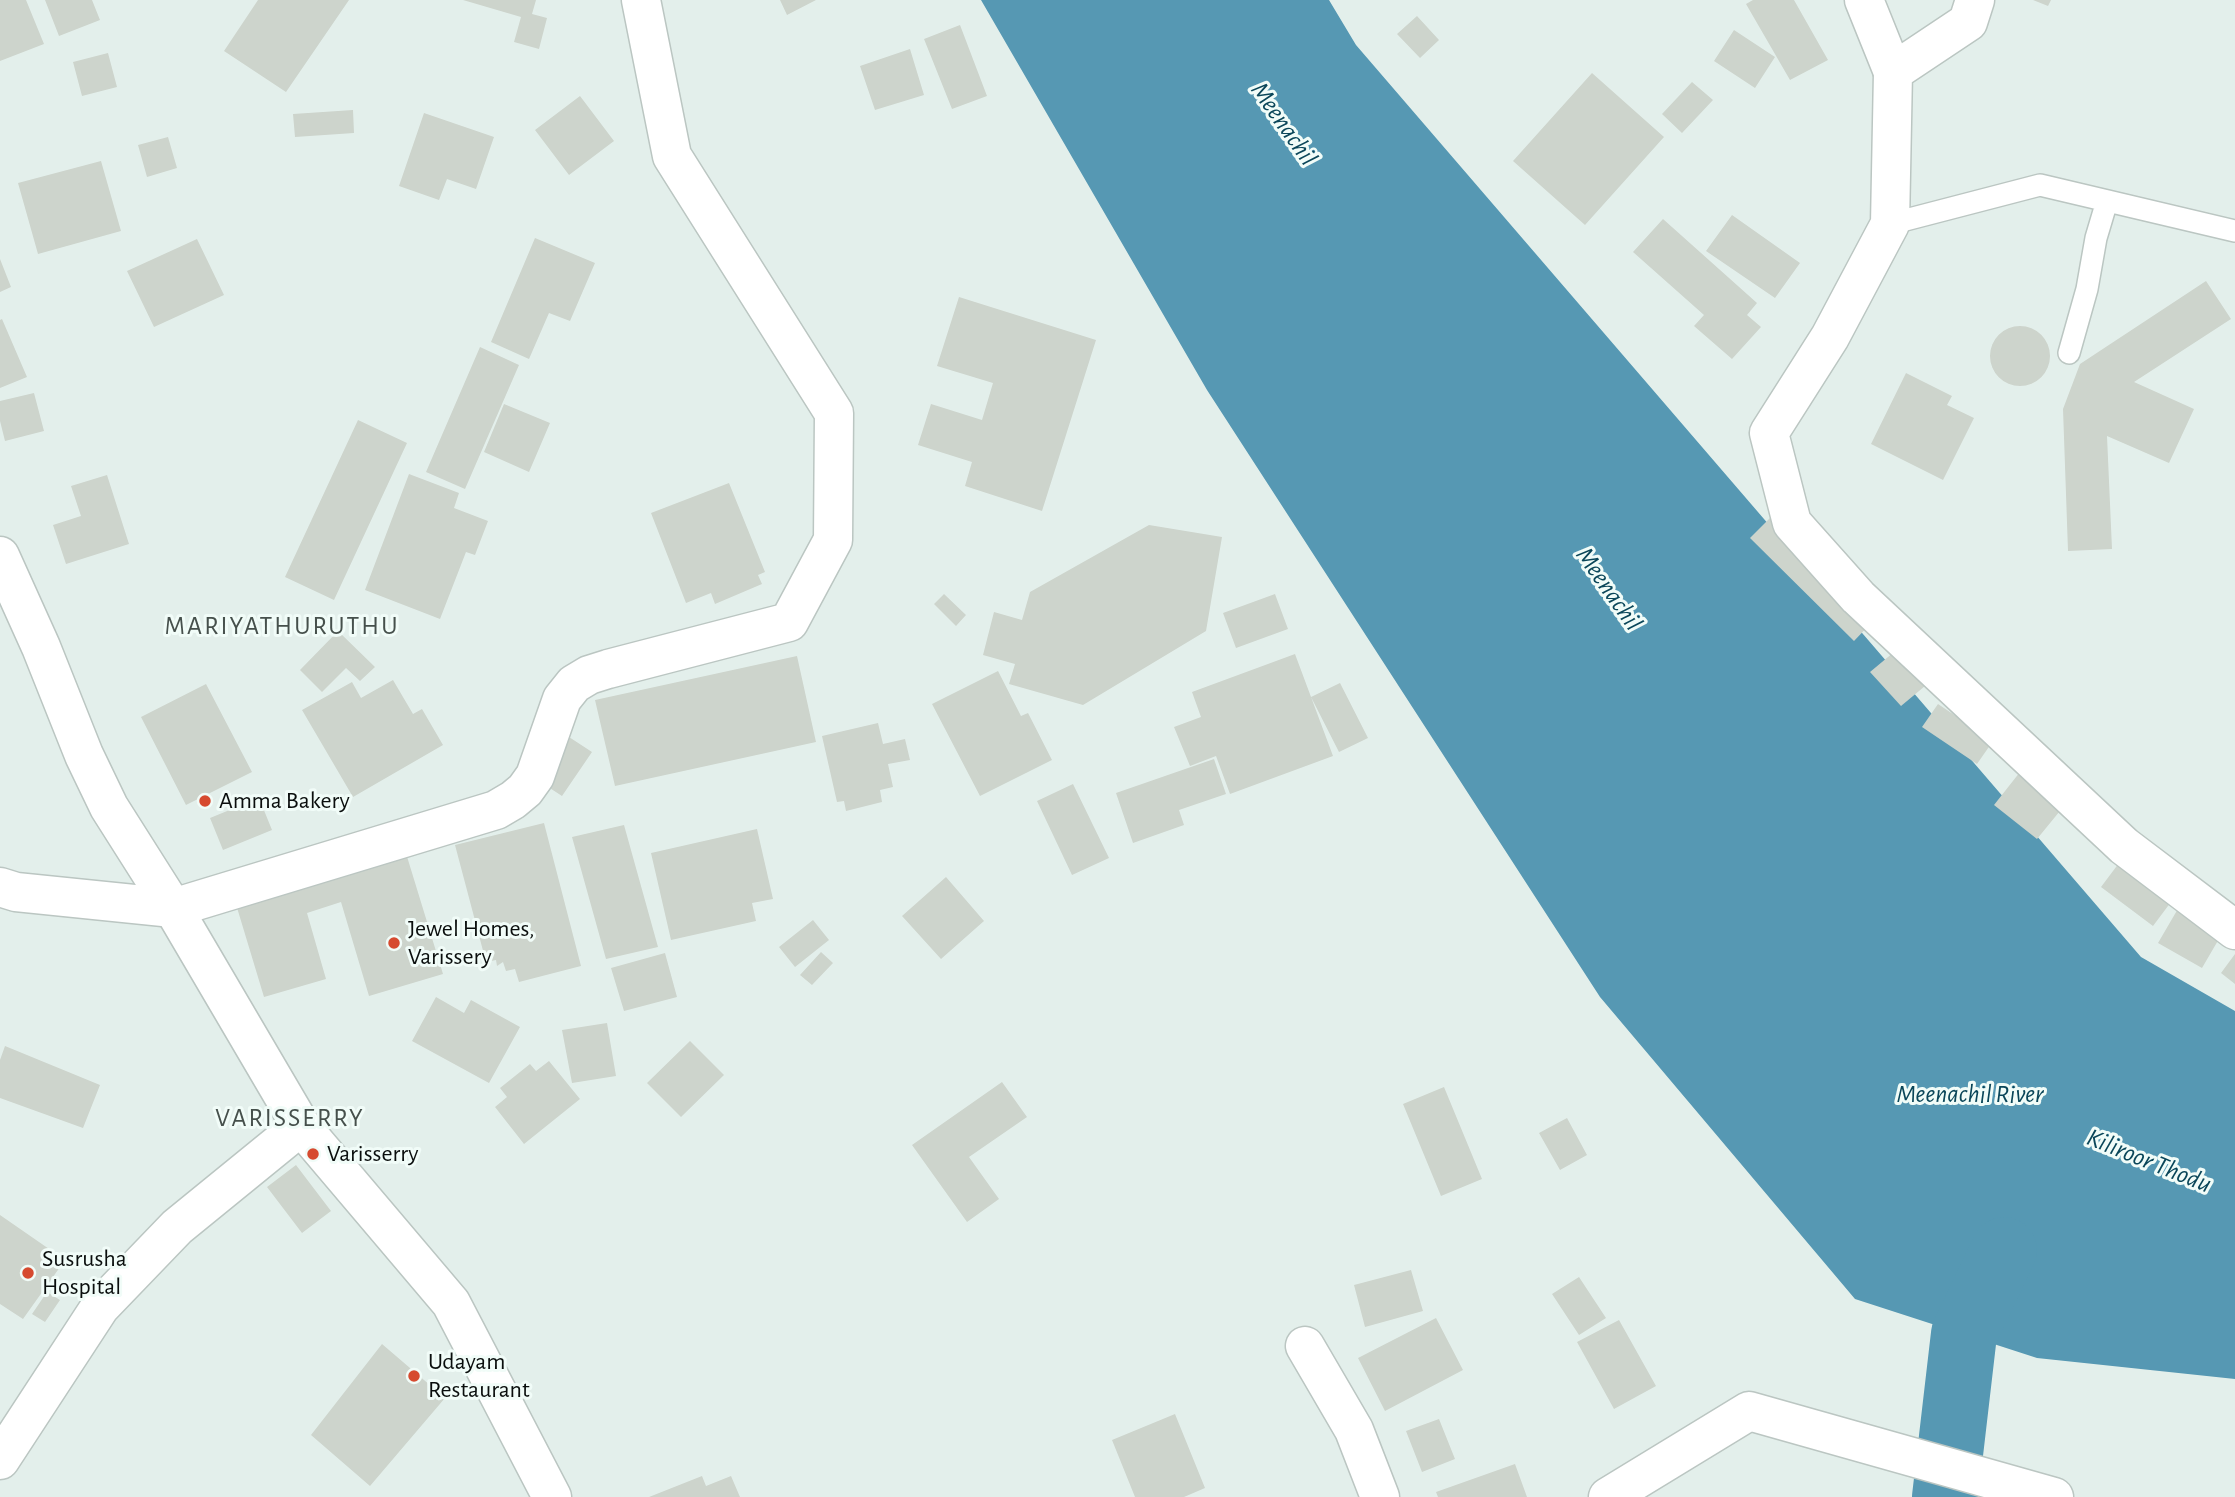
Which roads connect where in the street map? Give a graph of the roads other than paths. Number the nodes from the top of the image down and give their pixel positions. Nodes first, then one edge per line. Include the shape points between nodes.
1 (641, 0) edge
2 (1864, 0) edge
3 (1975, 0) edge
4 (1893, 72) junction
5 (2107, 201) junction
6 (1890, 224) junction
7 (2235, 231) edge
8 (2068, 353) dead end
9 (0, 556) edge
10 (0, 887) edge
11 (173, 908) junction
12 (2235, 930) edge
13 (301, 1126) junction
14 (1304, 1346) dead end
15 (0, 1460) edge
16 (2039, 1493) edge
17 (552, 1497) edge
18 (1380, 1497) edge
19 (1608, 1497) edge

1 - 11 street via 672,156 835,413 833,540 789,622 608,669 574,684 562,699 535,776 525,790 496,810
2 - 4 street
3 - 4 street via 1968,22
4 - 6 street
5 - 6 lane via 2040,185
5 - 7 lane
5 - 8 lane
6 - 12 street via 1829,337 1769,433 1792,523 1858,597 2124,846
9 - 11 street via 109,807
10 - 11 street
11 - 13 street
13 - 15 street via 177,1227 100,1307
13 - 17 street via 451,1303
14 - 18 street via 1354,1430
16 - 19 street via 1749,1412

